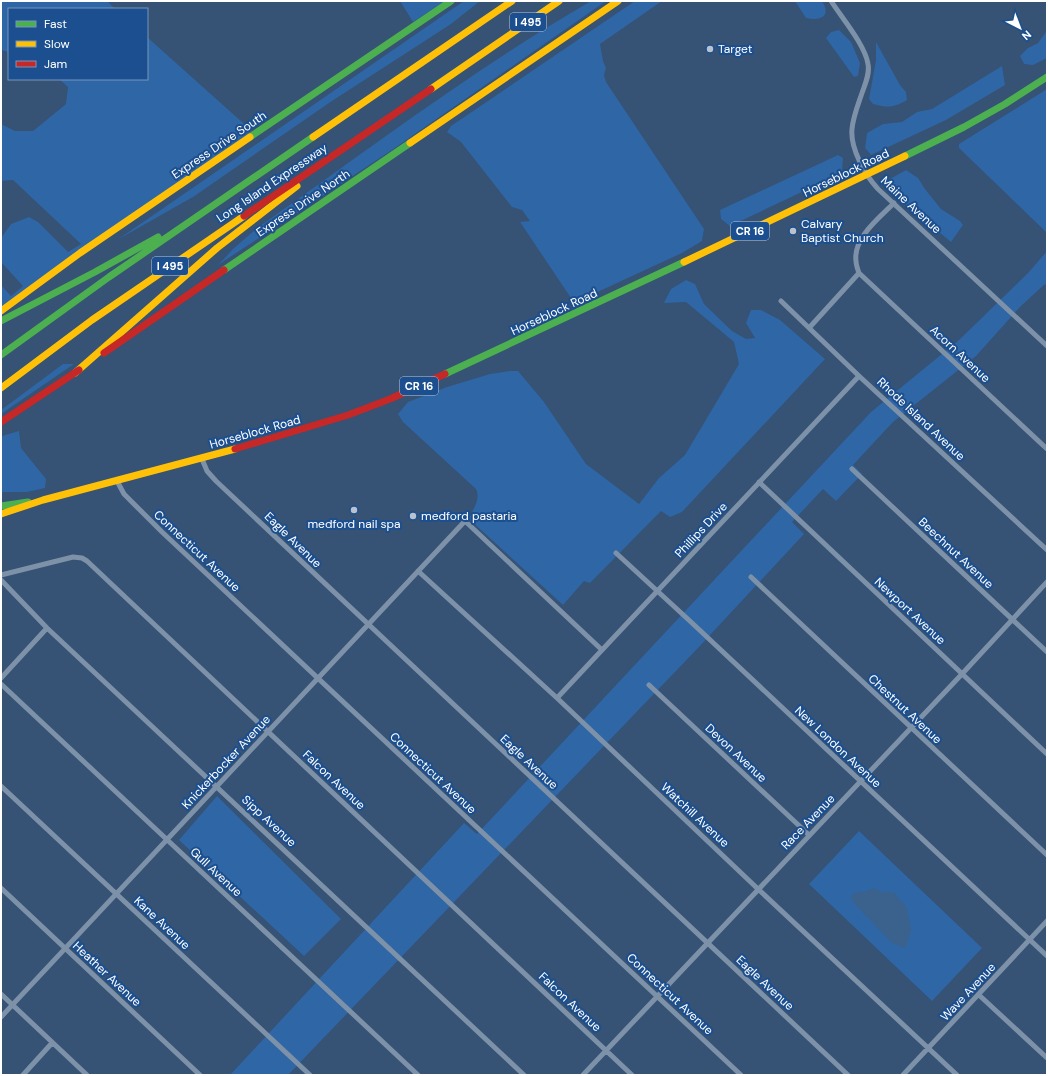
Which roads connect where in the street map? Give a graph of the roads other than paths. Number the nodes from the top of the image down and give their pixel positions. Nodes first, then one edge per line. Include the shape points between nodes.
1 (451, 1) edge
2 (512, 1) edge
3 (559, 1) edge
4 (618, 1) edge
5 (831, 1) edge
6 (1047, 76) edge
7 (343, 149) junction
8 (867, 176) junction
9 (894, 203) junction
10 (208, 209) junction
11 (860, 274) junction
12 (781, 301) dead end
13 (1, 311) edge
14 (1, 321) edge
15 (809, 328) junction
16 (1047, 346) edge
17 (1, 354) edge
18 (75, 373) junction
19 (859, 376) junction
20 (1, 388) edge
21 (1, 422) edge
22 (1047, 449) edge
23 (202, 459) junction
24 (852, 469) dead end
25 (117, 481) junction
26 (759, 482) junction
27 (43, 500) junction
28 (1, 506) edge
29 (1, 514) edge
30 (1047, 550) edge
31 (616, 553) dead end
32 (418, 571) junction
33 (1, 575) edge
34 (751, 576) dead end
35 (1, 580) edge
36 (1047, 582) edge
37 (657, 591) junction
38 (1013, 620) junction
39 (368, 625) junction
40 (47, 628) junction
41 (602, 650) junction
42 (1047, 652) edge
43 (962, 674) junction
44 (1, 678) edge
45 (318, 678) junction
46 (1, 684) edge
47 (649, 685) dead end
48 (557, 698) junction
49 (911, 728) junction
50 (268, 732) junction
51 (1047, 754) edge
52 (860, 781) junction
53 (1, 786) edge
54 (216, 786) junction
55 (809, 835) junction
56 (167, 840) junction
57 (1047, 855) edge
58 (1, 888) edge
59 (758, 889) junction
60 (117, 895) junction
61 (1047, 921) edge
62 (1030, 940) junction
63 (708, 943) junction
64 (65, 949) junction
65 (1047, 956) edge
66 (1, 994) edge
67 (979, 995) junction
68 (658, 996) junction
69 (12, 1004) junction
70 (1, 1017) edge
71 (52, 1043) junction
72 (929, 1049) junction
73 (606, 1051) junction
74 (1047, 1058) edge
75 (23, 1075) edge
76 (87, 1075) edge
77 (200, 1075) edge
78 (310, 1075) edge
79 (418, 1075) edge
80 (524, 1075) edge
81 (584, 1075) edge
82 (632, 1075) edge
83 (741, 1075) edge
84 (848, 1075) edge
85 (903, 1075) edge
86 (957, 1075) edge

1 - 13 main road, Express Drive South via 80,253
2 - 10 main road, Long Island Expressway / I 495
3 - 7 main road, Long Island Expressway / I 495
4 - 18 main road, Express Drive North
5 - 8 street, Maine Avenue via 860,44 868,64 867,79 853,122 852,135 854,147
6 - 8 main road, Horseblock Road / CR 16 via 964,127
7 - 18 main road via 217,248
7 - 20 main road, Long Island Expressway / I 495 via 92,320
8 - 9 street, Maine Avenue
8 - 23 main road, Horseblock Road / CR 16 via 390,399 325,423
9 - 11 street via 862,238 856,250
9 - 16 street, Maine Avenue
10 - 14 main road
10 - 17 main road, Long Island Expressway / I 495 via 73,301
11 - 15 street
11 - 22 street, Acorn Avenue
12 - 15 street, Rhode Island Avenue
15 - 19 street, Rhode Island Avenue
18 - 21 main road, Express Drive North
19 - 26 street, Phillips Drive
19 - 30 street, Rhode Island Avenue
23 - 25 main road, Horseblock Road / CR 16
23 - 39 street, Eagle Avenue via 207,471 216,481
24 - 38 street, Beechnut Avenue
25 - 27 main road, Horseblock Road / CR 16
25 - 45 street, Connecticut Avenue via 128,499
26 - 37 street, Phillips Drive
26 - 43 street, Newport Avenue
27 - 28 main road, Horseblock Road / CR 16
27 - 29 main road, Horseblock Road / CR 16
31 - 37 street, New London Avenue
32 - 39 street, Knickerbocker Avenue
32 - 41 street, Knickerbocker Avenue via 465,521
32 - 48 street, Watchill Avenue
33 - 50 street, Falcon Avenue via 73,557 82,558
34 - 49 street, Chestnut Avenue
35 - 40 street, Sipp Avenue
36 - 38 street, Race Avenue
37 - 41 street, Phillips Drive
37 - 52 street, New London Avenue
38 - 42 street, Beechnut Avenue
38 - 43 street, Race Avenue
39 - 45 street, Knickerbocker Avenue
39 - 63 street, Eagle Avenue
40 - 44 street
40 - 54 street, Sipp Avenue
41 - 48 street, Phillips Drive
43 - 49 street, Race Avenue
43 - 51 street, Newport Avenue
45 - 50 street, Knickerbocker Avenue
45 - 68 street, Connecticut Avenue
46 - 56 street, Gull Avenue
47 - 55 street, Devon Avenue
48 - 59 street, Watchill Avenue
49 - 52 street, Race Avenue
49 - 57 street, Chestnut Avenue
50 - 54 street, Knickerbocker Avenue
50 - 73 street, Falcon Avenue
52 - 55 street, Race Avenue
52 - 62 street, New London Avenue
53 - 60 street, Kane Avenue
54 - 56 street, Knickerbocker Avenue
54 - 80 street, Sipp Avenue
55 - 59 street, Race Avenue
56 - 60 street, Knickerbocker Avenue
56 - 79 street, Gull Avenue
58 - 64 street, Heather Avenue
59 - 63 street, Race Avenue
59 - 72 street, Watchill Avenue
60 - 64 street, Knickerbocker Avenue
60 - 78 street, Kane Avenue
61 - 62 street, Wave Avenue
62 - 65 street, New London Avenue
62 - 67 street, Wave Avenue
63 - 68 street, Race Avenue
63 - 84 street, Eagle Avenue
64 - 69 street, Knickerbocker Avenue
64 - 77 street, Heather Avenue
66 - 69 street
67 - 72 street, Wave Avenue
67 - 74 street
68 - 73 street, Race Avenue
68 - 83 street, Connecticut Avenue
69 - 70 street, Knickerbocker Avenue
69 - 71 street
71 - 75 street
71 - 76 street
72 - 85 street, Wave Avenue
72 - 86 street, Watchill Avenue
73 - 81 street, Race Avenue
73 - 82 street, Falcon Avenue

